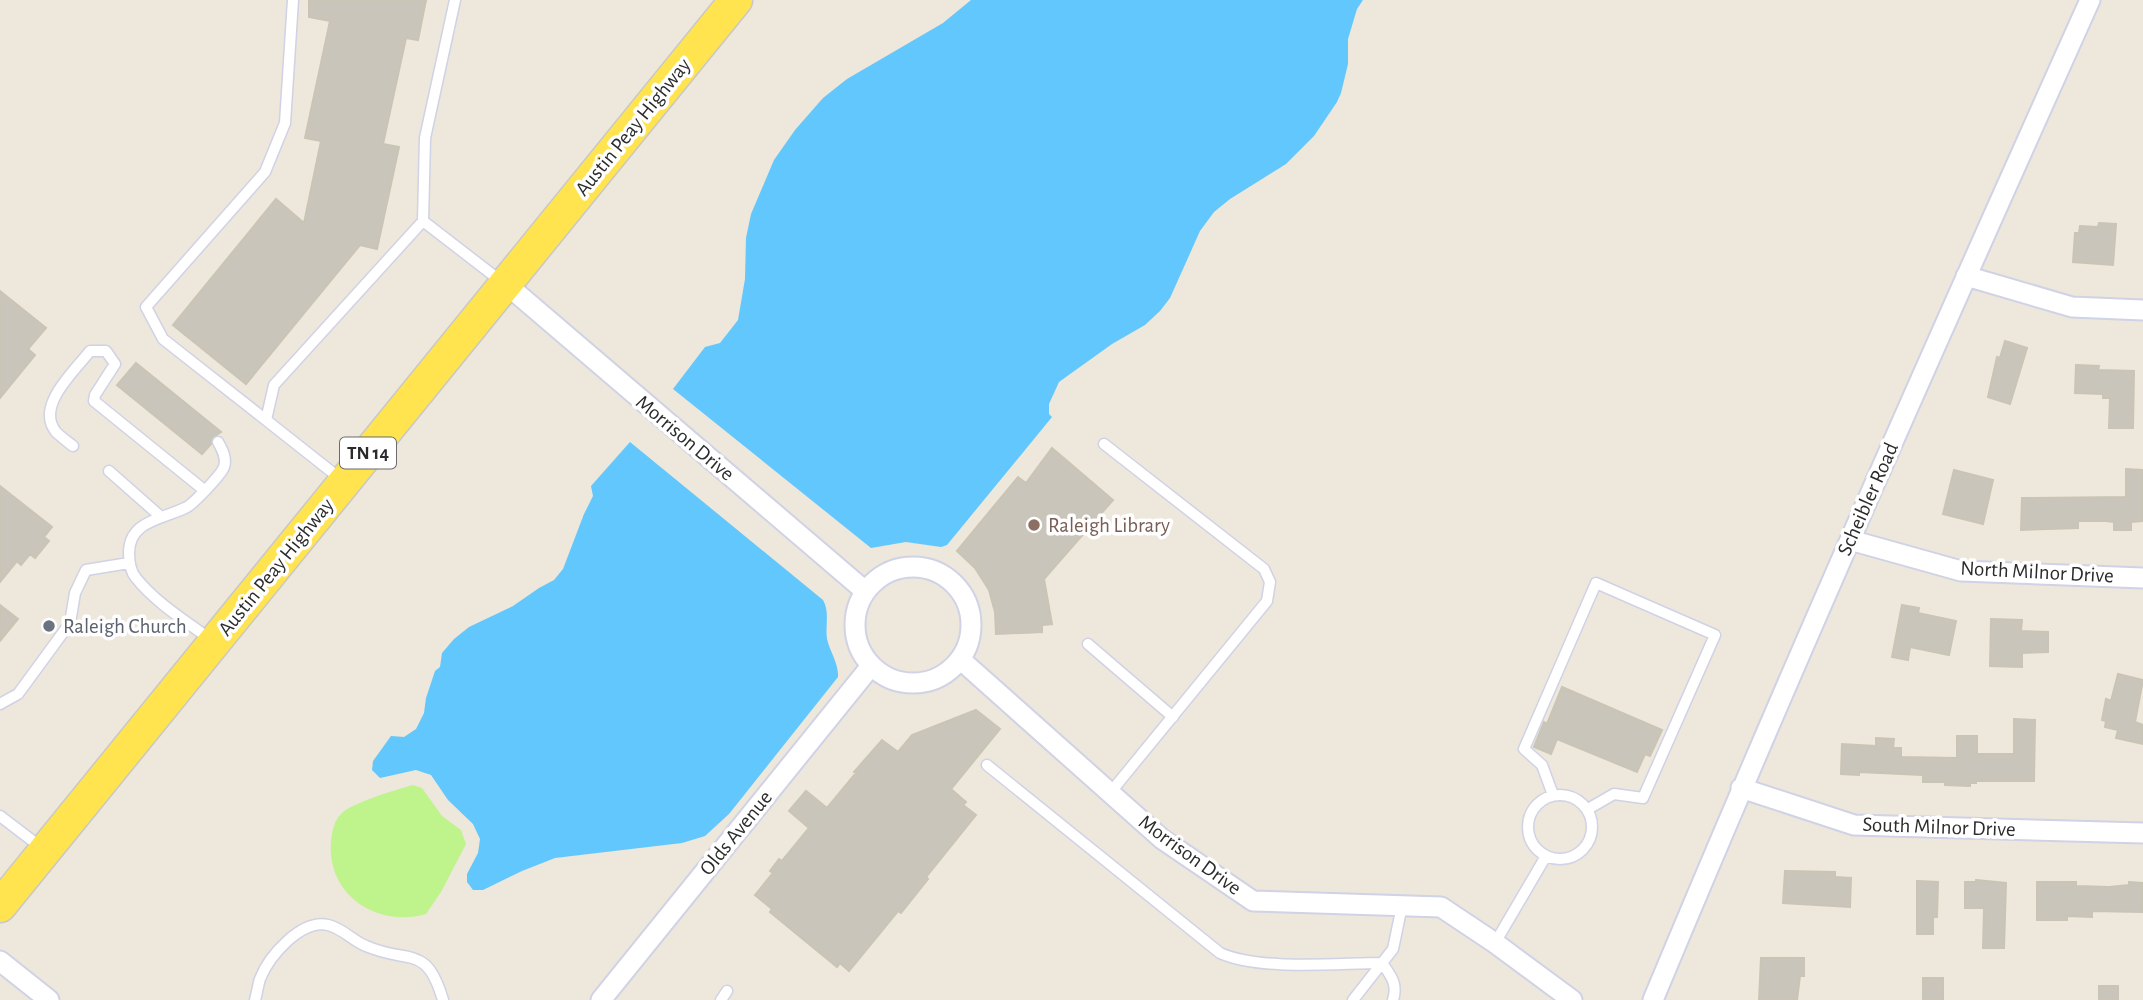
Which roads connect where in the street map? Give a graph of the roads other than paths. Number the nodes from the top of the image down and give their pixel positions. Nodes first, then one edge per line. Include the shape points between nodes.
1 (293, 0) edge
2 (455, 0) edge
3 (736, 0) edge
4 (2090, 0) edge
5 (422, 221) junction
6 (1966, 276) junction
7 (506, 284) junction
8 (2143, 310) edge
9 (266, 420) junction
10 (218, 442) dead end
11 (1104, 444) dead end
12 (74, 446) dead end
13 (108, 471) dead end
14 (345, 482) junction
15 (204, 490) junction
16 (160, 516) junction
17 (1850, 540) junction
18 (129, 563) junction
19 (2143, 578) edge
20 (865, 591) junction
21 (214, 643) junction
22 (1088, 644) dead end
23 (961, 660) junction
24 (871, 666) junction
25 (0, 704) edge
26 (1173, 717) junction
27 (987, 765) dead end
28 (1741, 788) junction
29 (1110, 793) junction
30 (1553, 795) junction
31 (1588, 809) junction
32 (0, 816) edge
33 (2143, 833) edge
34 (45, 850) junction
35 (1546, 856) junction
36 (2, 900) edge
37 (1402, 906) junction
38 (1495, 943) junction
39 (0, 961) edge
40 (1382, 963) junction
41 (49, 1000) edge
42 (255, 1000) edge
43 (443, 1000) edge
44 (601, 1000) edge
45 (1353, 1000) edge
46 (1393, 1000) edge
47 (1572, 1000) edge
48 (1653, 1000) edge

1 - 9 lane via 285,123 265,172 146,307 163,339
2 - 5 lane via 425,138
3 - 7 main road, Austin Peay Highway / TN 14
4 - 6 street, Scheibler Road
5 - 7 lane
5 - 9 lane via 274,384
6 - 8 street via 2072,307
6 - 17 street, Scheibler Road
7 - 14 main road, Austin Peay Highway / TN 14
7 - 20 street, Morrison Drive
9 - 14 lane
10 - 15 lane via 224,452 224,467
11 - 26 lane via 1264,569 1270,582 1267,601
12 - 15 lane via 56,431 49,416 52,400 90,351 106,351 115,364 94,401
13 - 16 lane
14 - 21 main road, Austin Peay Highway / TN 14
15 - 16 lane via 190,505
16 - 18 lane via 140,526 129,543
17 - 19 street, North Milnor Drive via 1961,571
17 - 28 street, Scheibler Road
18 - 21 lane via 149,592
18 - 25 lane via 86,570 75,593 70,623 18,695
20 - 23 street via 894,569 913,566 948,577 970,607 970,643
20 - 24 street via 856,609 854,629 859,649
21 - 34 main road, Austin Peay Highway / TN 14
22 - 26 lane
23 - 24 street via 928,682 888,678
23 - 29 street, Morrison Drive
24 - 44 street, Olds Avenue
26 - 29 lane
27 - 40 lane via 1220,953 1256,962
28 - 33 street, South Milnor Drive via 1854,825
28 - 48 street, Scheibler Road
29 - 37 street, Morrison Drive via 1162,839 1253,901
30 - 31 lane via 1573,797
30 - 31 lane via 1542,765 1524,749 1596,583 1715,635 1643,798 1614,794
30 - 35 lane via 1536,805 1528,823 1532,842
31 - 35 lane via 1593,829 1584,848 1566,858
32 - 34 lane
34 - 36 main road, Austin Peay Highway / TN 14
35 - 38 lane
37 - 38 street, Morrison Drive via 1441,907
37 - 40 lane via 1393,949
38 - 47 street, Morrison Drive
39 - 41 street
40 - 45 lane
40 - 46 lane via 1394,979
42 - 43 lane via 271,959 288,939 319,924 366,946 423,961 433,970

